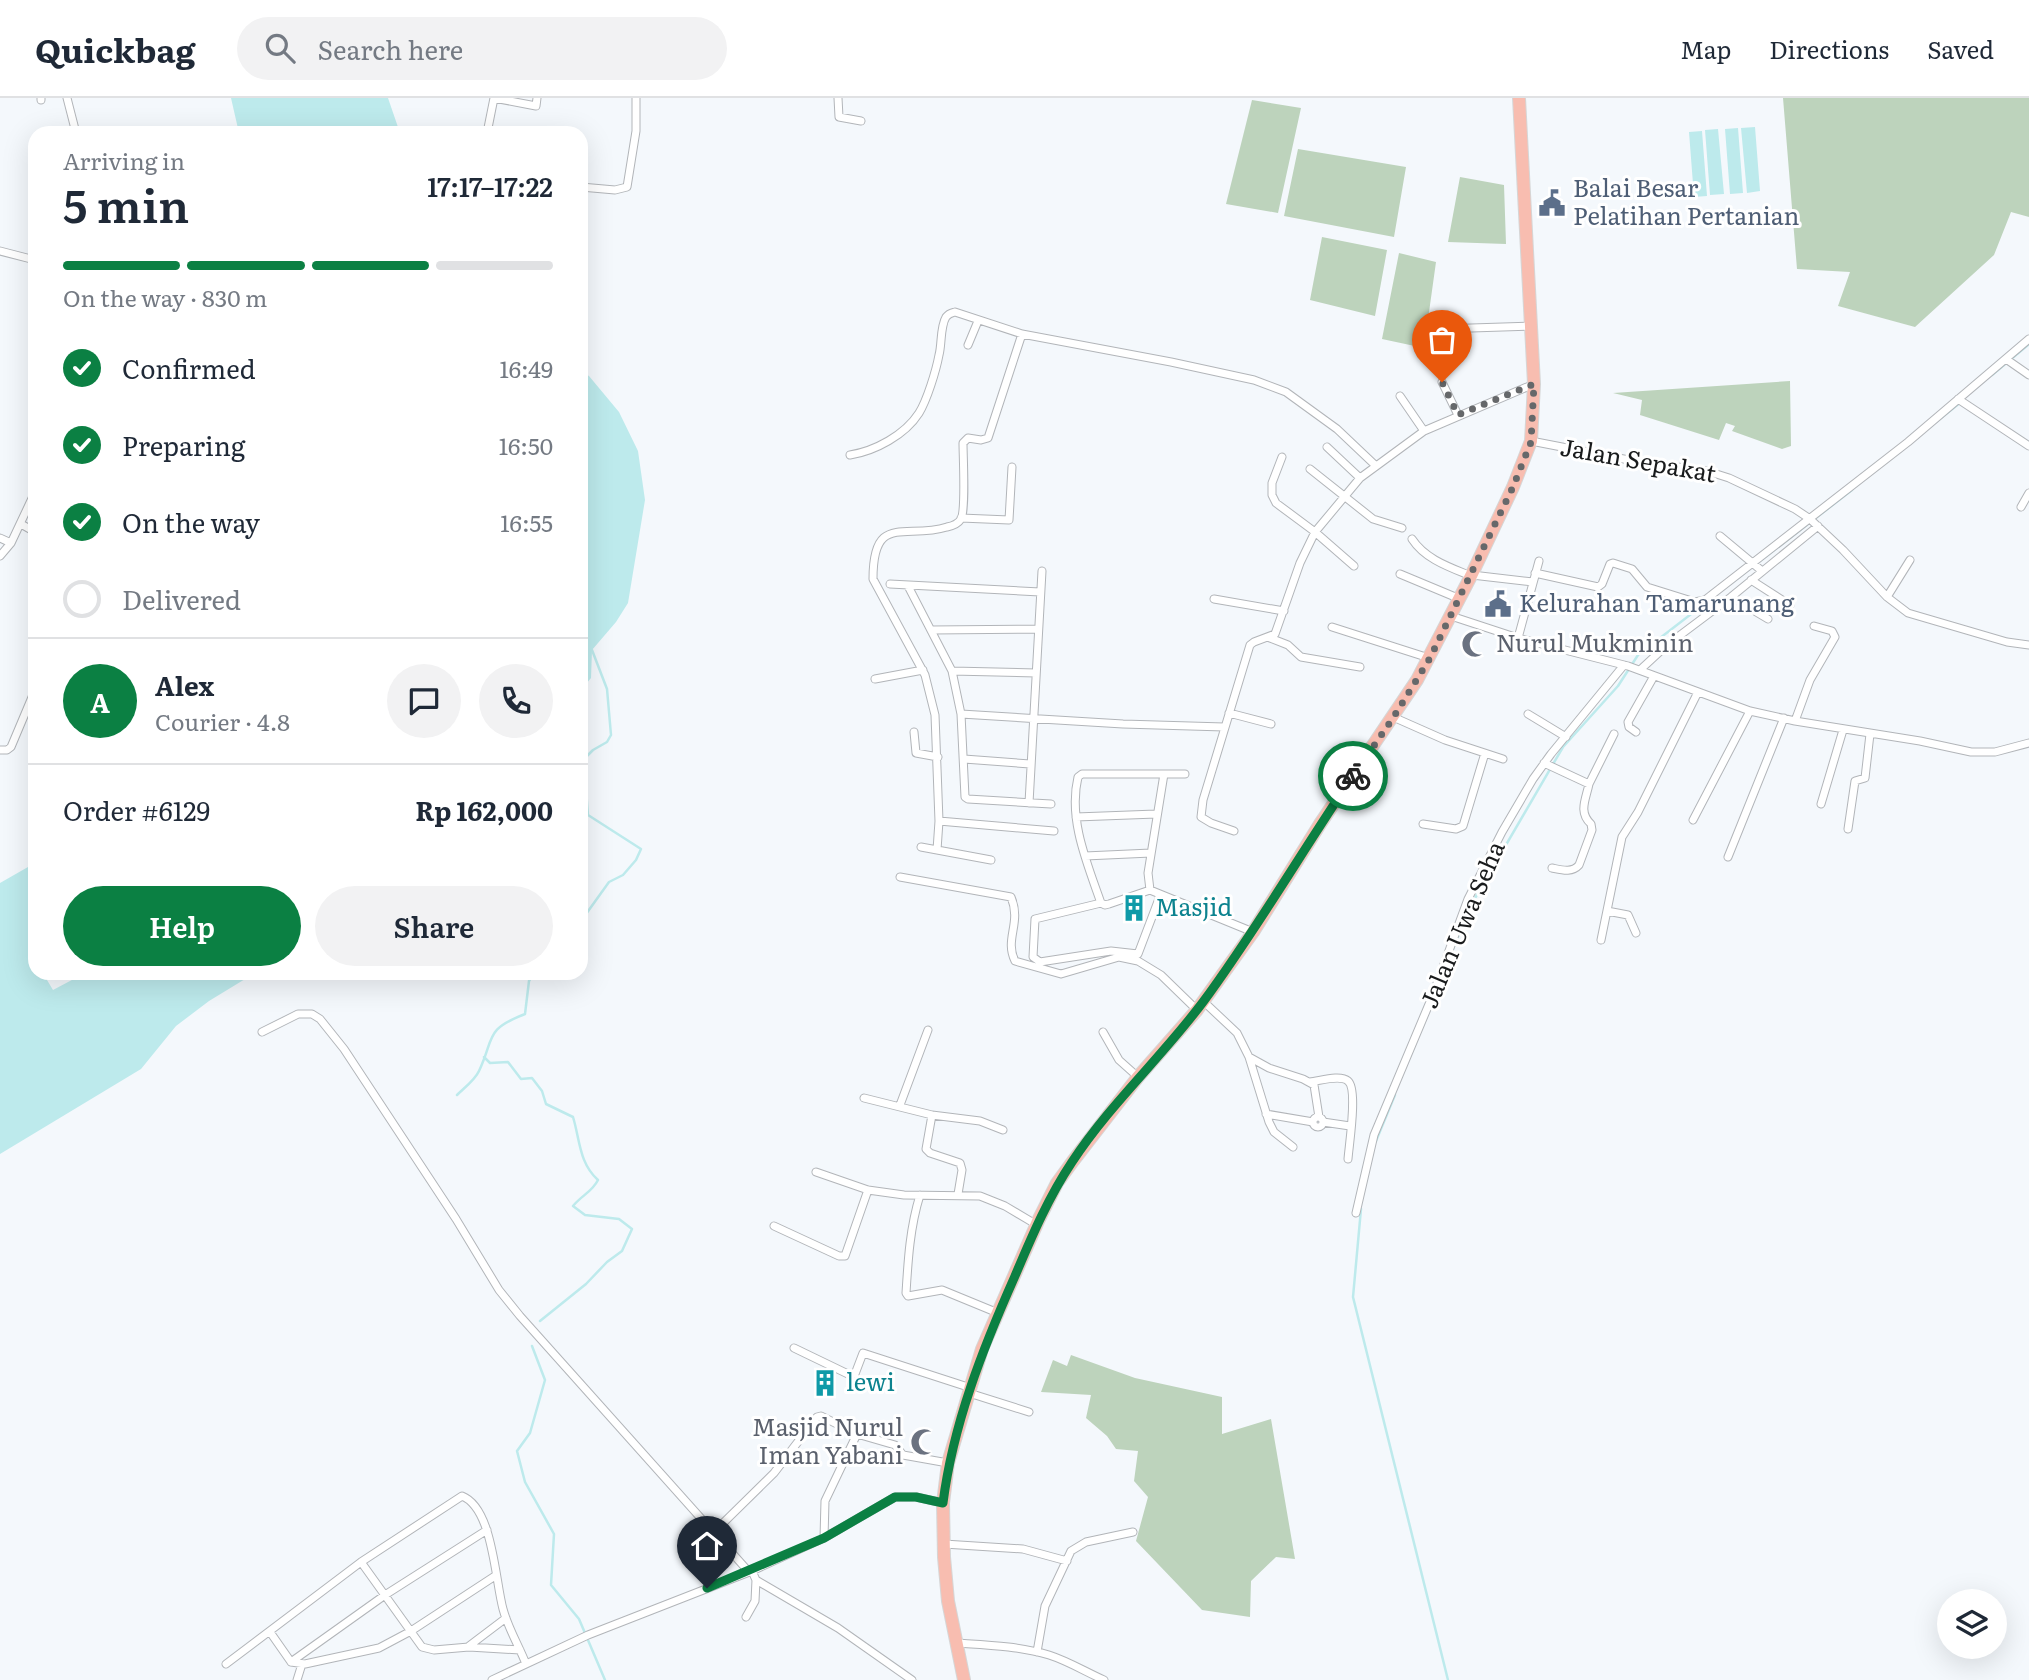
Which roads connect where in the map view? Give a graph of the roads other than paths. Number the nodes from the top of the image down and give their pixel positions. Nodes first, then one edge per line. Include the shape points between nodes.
1 (67, 98) edge
2 (494, 98) edge
3 (537, 98) edge
4 (636, 98) edge
5 (838, 98) edge
6 (1520, 98) edge
7 (861, 121) dead end
8 (74, 126) edge
9 (488, 126) edge
10 (588, 188) edge
11 (0, 251) edge
12 (28, 258) edge
13 (978, 321) junction
14 (1531, 326) junction
15 (1440, 329) dead end
16 (1022, 334) junction
17 (2029, 339) edge
18 (968, 345) dead end
19 (2009, 361) junction
20 (2029, 375) edge
21 (1442, 382) dead end
22 (1534, 384) junction
23 (1401, 396) dead end
24 (1961, 401) junction
25 (1458, 415) junction
26 (1424, 431) junction
27 (1531, 442) junction
28 (2029, 446) edge
29 (1327, 447) dead end
30 (850, 455) dead end
31 (1282, 457) dead end
32 (1375, 466) junction
33 (1012, 467) dead end
34 (1310, 469) dead end
35 (1360, 478) junction
36 (2029, 493) edge
37 (1344, 498) junction
38 (2021, 507) dead end
39 (28, 508) edge
40 (961, 518) junction
41 (1814, 522) junction
42 (21, 524) junction
43 (28, 528) edge
44 (1402, 528) dead end
45 (1315, 532) junction
46 (1720, 536) dead end
47 (0, 538) edge
48 (1412, 539) dead end
49 (11, 543) junction
50 (0, 556) edge
51 (1910, 560) dead end
52 (1539, 561) dead end
53 (1354, 566) dead end
54 (1758, 566) junction
55 (1042, 571) dead end
56 (1535, 573) junction
57 (1400, 574) dead end
58 (1471, 576) junction
59 (1751, 580) junction
60 (1533, 582) junction
61 (890, 584) dead end
62 (908, 586) junction
63 (1040, 592) junction
64 (1731, 597) junction
65 (1887, 597) junction
66 (1214, 599) dead end
67 (1460, 599) junction
68 (1790, 605) dead end
69 (1284, 611) junction
70 (1451, 616) junction
71 (1768, 619) dead end
72 (1814, 626) dead end
73 (1332, 627) dead end
74 (1037, 629) junction
75 (931, 630) junction
76 (1270, 638) junction
77 (1518, 638) junction
78 (2029, 645) edge
79 (1430, 658) junction
80 (1626, 666) junction
81 (1360, 667) dead end
82 (923, 670) junction
83 (1639, 670) junction
84 (952, 671) junction
85 (1036, 673) junction
86 (1654, 676) junction
87 (875, 679) dead end
88 (1698, 692) junction
89 (28, 707) edge
90 (1750, 711) junction
91 (1229, 713) junction
92 (961, 714) junction
93 (1528, 714) dead end
94 (1393, 718) junction
95 (1035, 719) junction
96 (1784, 719) junction
97 (1795, 721) junction
98 (1271, 724) dead end
99 (1224, 727) junction
100 (1843, 730) junction
101 (914, 732) dead end
102 (1636, 732) dead end
103 (1614, 734) dead end
104 (1870, 734) junction
105 (1566, 737) junction
106 (2029, 743) edge
107 (0, 750) edge
108 (1485, 753) junction
109 (938, 757) junction
110 (964, 759) junction
111 (1503, 759) dead end
112 (1030, 764) junction
113 (1548, 766) junction
114 (1164, 774) junction
115 (1185, 774) dead end
116 (1589, 784) junction
117 (1029, 803) junction
118 (1051, 804) dead end
119 (1821, 804) dead end
120 (1156, 814) junction
121 (1076, 817) junction
122 (1693, 820) dead end
123 (939, 821) junction
124 (1423, 824) dead end
125 (1848, 829) dead end
126 (1054, 831) dead end
127 (1234, 831) dead end
128 (921, 847) dead end
129 (937, 850) junction
130 (1151, 853) junction
131 (1086, 856) junction
132 (1728, 858) dead end
133 (991, 860) dead end
134 (1552, 868) dead end
135 (900, 877) dead end
136 (1150, 890) junction
137 (1160, 896) junction
138 (1101, 902) junction
139 (1607, 911) junction
140 (1253, 932) junction
141 (1636, 933) dead end
142 (1601, 940) dead end
143 (1200, 1005) junction
144 (928, 1030) dead end
145 (262, 1032) dead end
146 (1103, 1032) dead end
147 (1249, 1057) junction
148 (1139, 1077) junction
149 (1310, 1082) junction
150 (864, 1098) dead end
151 (900, 1105) junction
152 (1266, 1114) junction
153 (932, 1115) junction
154 (1318, 1120) junction
155 (1350, 1126) junction
156 (1003, 1130) dead end
157 (1293, 1147) dead end
158 (1348, 1159) dead end
159 (816, 1172) dead end
160 (869, 1190) junction
161 (958, 1194) junction
162 (919, 1195) junction
163 (1356, 1213) dead end
164 (1037, 1225) junction
165 (774, 1226) dead end
166 (998, 1313) junction
167 (794, 1348) dead end
168 (970, 1390) junction
169 (1029, 1412) dead end
170 (857, 1434) junction
171 (948, 1463) junction
172 (943, 1503) junction
173 (487, 1530) junction
174 (823, 1531) junction
175 (714, 1532) junction
176 (1133, 1532) dead end
177 (943, 1544) junction
178 (1067, 1561) junction
179 (361, 1562) junction
180 (750, 1572) junction
181 (495, 1576) junction
182 (756, 1580) junction
183 (385, 1595) junction
184 (746, 1617) dead end
185 (506, 1618) junction
186 (411, 1631) junction
187 (270, 1632) junction
188 (957, 1643) junction
189 (468, 1647) junction
190 (520, 1650) junction
191 (1037, 1652) junction
192 (291, 1662) junction
193 (226, 1664) dead end
194 (302, 1664) junction
195 (526, 1664) junction
196 (297, 1680) edge
197 (492, 1680) edge
198 (912, 1680) edge
199 (964, 1680) edge
200 (1104, 1680) edge

1 - 8 street
2 - 3 street via 536,106
2 - 9 street
4 - 10 street via 635,143 627,187
5 - 7 street via 839,117
6 - 14 main road
11 - 12 street
13 - 16 street
13 - 18 street
13 - 30 street via 955,312 947,316 920,411 883,445
14 - 15 street
14 - 22 main road
16 - 32 street via 1254,380 1286,392 1351,441
16 - 40 street via 988,438 968,438 964,443
17 - 19 street
19 - 20 street
19 - 24 street
21 - 25 street
22 - 25 street
22 - 27 main road
23 - 26 street
24 - 28 street
24 - 41 street
25 - 26 street
26 - 32 street
27 - 41 street, Jalan Sepakat via 1718,474
27 - 58 main road
29 - 35 street
31 - 45 street via 1272,484 1274,500
32 - 35 street
33 - 40 street via 1009,520
34 - 37 street
35 - 37 street
36 - 38 street
37 - 44 street via 1373,519
37 - 45 street
39 - 42 street
40 - 82 street via 936,531 886,534 877,547 873,579
41 - 54 street
41 - 65 street, Jalan Sepakat
42 - 43 street
42 - 49 street
45 - 53 street
45 - 69 street
46 - 54 street
47 - 49 street
48 - 58 street via 1442,564
49 - 50 street
51 - 65 street
52 - 56 street
54 - 56 street via 1700,602 1647,587 1632,569 1613,563 1598,587
54 - 59 street
55 - 63 street
56 - 60 street
57 - 67 street
58 - 60 street
58 - 67 main road
59 - 64 street
59 - 68 street
60 - 77 street
61 - 62 street
62 - 63 street
62 - 75 street
63 - 74 street
64 - 71 street
64 - 83 street
65 - 78 street, Jalan Sepakat via 1923,619
66 - 69 street
67 - 70 main road
69 - 76 street
70 - 77 street
70 - 79 main road
72 - 97 street via 1832,631 1835,637 1810,680
73 - 79 street
74 - 75 street
74 - 85 street
75 - 84 street
76 - 81 street via 1301,657
76 - 91 street via 1250,645
77 - 80 street
79 - 94 main road
80 - 83 street
80 - 105 street, Jalan Uwa Seha
82 - 87 street
82 - 109 street via 935,715
83 - 86 street
84 - 85 street
84 - 92 street
85 - 95 street
86 - 88 street
86 - 102 street via 1628,722
88 - 90 street
88 - 139 street via 1625,829
89 - 107 street via 11,747
90 - 96 street
90 - 122 street
91 - 98 street
91 - 99 street
92 - 95 street
92 - 110 street
93 - 105 street
94 - 108 street
94 - 140 main road
95 - 99 street
95 - 112 street
96 - 97 street
96 - 132 street
97 - 100 street
99 - 127 street via 1200,809 1201,817
100 - 104 street
100 - 119 street
101 - 109 street via 916,753
103 - 116 street
104 - 106 street via 1983,753
104 - 125 street via 1865,778 1855,780
105 - 113 street, Jalan Uwa Seha
108 - 111 street
108 - 124 street via 1463,826 1456,830
109 - 123 street
110 - 112 street
110 - 117 street via 968,799
112 - 117 street
113 - 116 street
113 - 163 street, Jalan Uwa Seha via 1502,832 1466,905 1374,1135
114 - 115 street
114 - 120 street
114 - 121 street via 1082,774 1076,785
116 - 134 street via 1583,811 1592,830 1579,865 1568,871
117 - 118 street
120 - 121 street
120 - 130 street
121 - 131 street
123 - 126 street
123 - 129 street
128 - 129 street
129 - 133 street
130 - 131 street
130 - 136 street
131 - 138 street
135 - 143 street via 1011,897 1016,915 1011,946 1015,961 1061,974 1119,957 1138,961
136 - 137 street
136 - 138 street via 1105,905
137 - 138 street via 1138,954 1111,951 1040,961 1033,957 1035,919
137 - 140 street
139 - 141 street via 1628,915
139 - 142 street
140 - 143 main road
143 - 147 street via 1237,1033
143 - 148 main road
144 - 151 street
145 - 175 street via 298,1014 320,1019 499,1290
146 - 148 street via 1119,1060
147 - 149 street
147 - 152 street
148 - 164 main road via 1057,1183
149 - 154 street
149 - 155 street via 1348,1081 1353,1090
150 - 151 street
151 - 153 street
152 - 154 street
152 - 157 street via 1275,1132
153 - 156 street via 980,1121
153 - 161 street via 926,1149 960,1163
154 - 155 street
155 - 158 street
159 - 160 street
160 - 162 street
160 - 165 street via 845,1256
161 - 162 street
161 - 164 street via 994,1200
162 - 166 street via 908,1255 908,1296 942,1290
164 - 166 main road
166 - 168 main road
167 - 168 street via 850,1375 855,1374 863,1353
168 - 169 street
168 - 171 main road
170 - 171 street via 895,1445 903,1455
170 - 174 street via 827,1496
170 - 175 street via 817,1417 774,1473
171 - 172 main road
172 - 174 street via 895,1497
172 - 177 main road
173 - 179 street via 474,1506 462,1496
173 - 181 street
173 - 183 street
174 - 180 street
175 - 180 street
176 - 178 street via 1078,1546
177 - 178 street via 1023,1549
177 - 188 main road
178 - 191 street via 1045,1605
179 - 183 street
179 - 187 street
180 - 182 street
180 - 195 street
181 - 185 street
181 - 186 street
182 - 184 street via 755,1601
182 - 198 street via 838,1628
183 - 186 street
183 - 192 street
185 - 189 street
185 - 190 street
186 - 189 street via 428,1649
186 - 194 street via 379,1648
187 - 192 street
187 - 193 street
188 - 191 street
188 - 199 main road
189 - 190 street
190 - 195 street
191 - 200 street
192 - 194 street
194 - 196 street
195 - 197 street

